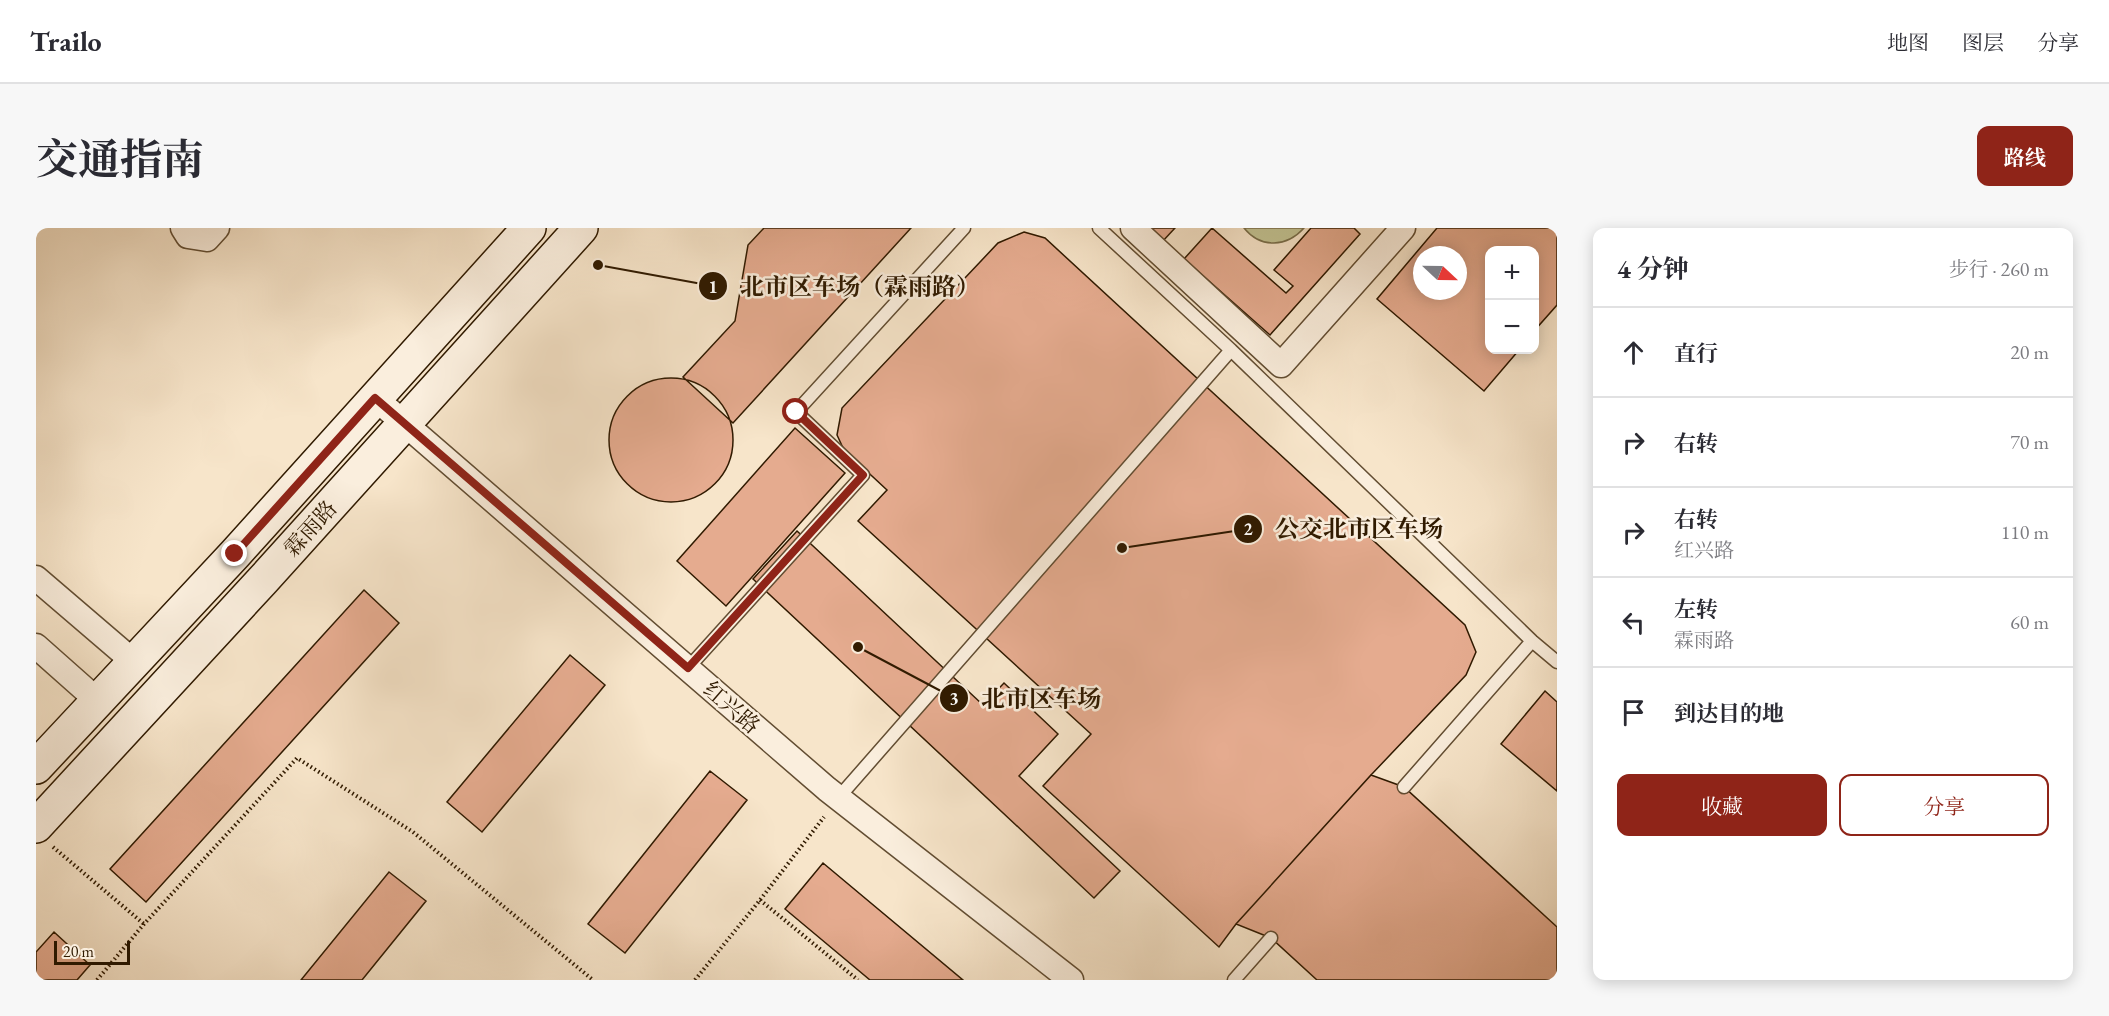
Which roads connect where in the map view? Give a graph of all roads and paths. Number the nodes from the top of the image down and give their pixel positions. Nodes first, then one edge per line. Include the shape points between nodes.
1 (183, 228) edge
2 (217, 228) edge
3 (529, 228) edge
4 (581, 228) edge
5 (964, 228) edge
6 (1099, 228) edge
7 (1133, 228) edge
8 (1403, 228) edge
9 (1231, 350) junction
10 (375, 398) junction
11 (405, 423) junction
12 (36, 578) edge
13 (1532, 641) junction
14 (36, 646) edge
15 (134, 662) junction
16 (1557, 662) edge
17 (688, 668) junction
18 (98, 701) junction
19 (36, 767) edge
20 (1404, 787) dead end
21 (839, 797) junction
22 (40, 833) edge
23 (760, 900) junction
24 (144, 924) junction
25 (1271, 938) dead end
26 (97, 980) edge
27 (593, 980) edge
28 (695, 980) edge
29 (858, 980) edge
30 (1071, 980) edge
31 (1234, 980) edge

1 - 2 street via 188,236 207,239
3 - 10 main road, 霖雨路
4 - 11 main road, 霖雨路
5 - 17 lane via 796,412 863,475
6 - 9 lane
7 - 8 street via 1281,365
9 - 13 lane
9 - 21 lane
10 - 11 street, 红兴路
10 - 15 main road, 霖雨路
11 - 17 street, 红兴路
11 - 22 main road, 霖雨路
12 - 15 street
13 - 16 lane
13 - 20 lane
14 - 18 street
15 - 18 main road, 霖雨路
17 - 21 street, 红兴路
18 - 19 main road, 霖雨路
21 - 23 path
21 - 30 street, 红兴路
22 - 24 path
23 - 28 path
23 - 29 path
24 - 26 path
24 - 27 path via 297,758 413,832
25 - 31 lane

